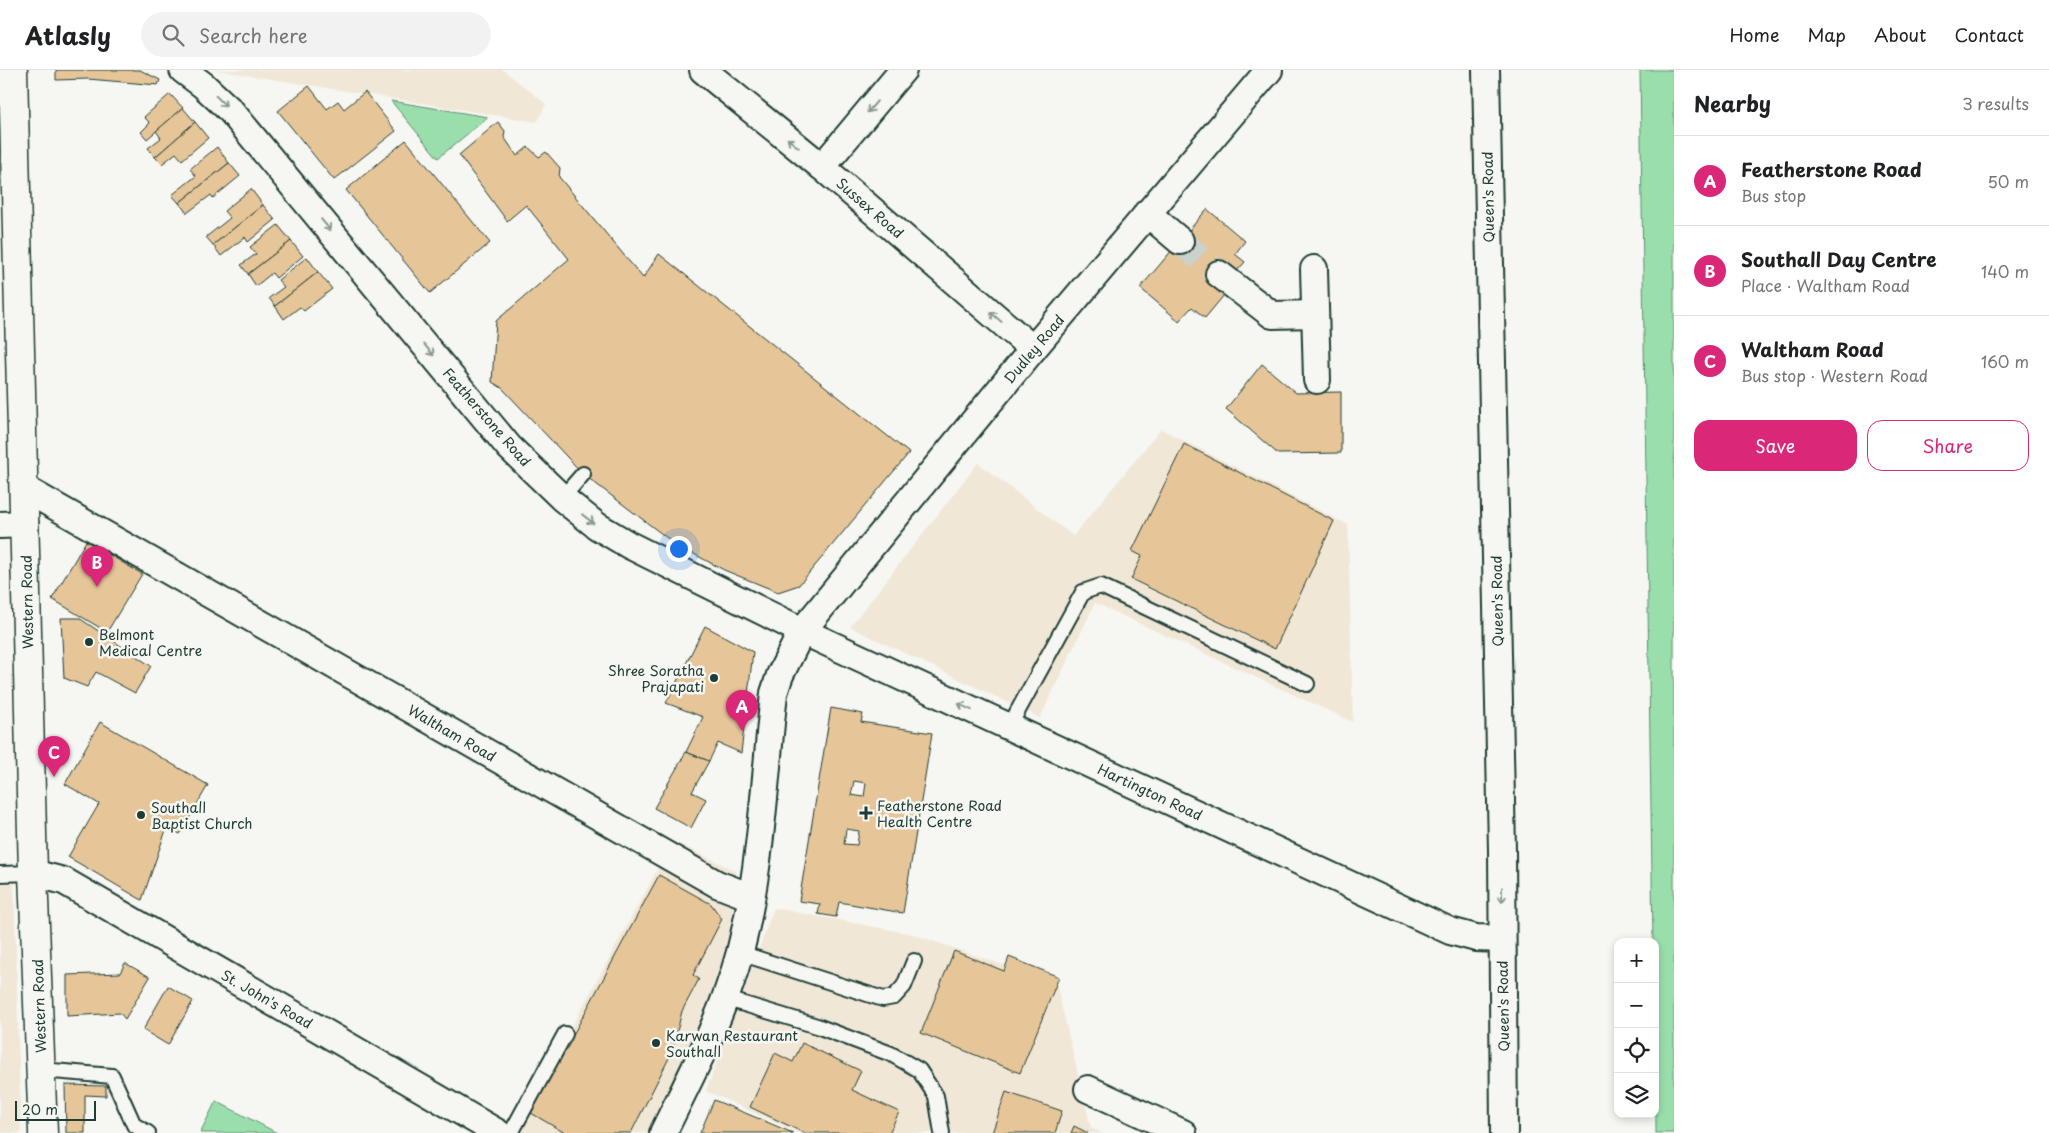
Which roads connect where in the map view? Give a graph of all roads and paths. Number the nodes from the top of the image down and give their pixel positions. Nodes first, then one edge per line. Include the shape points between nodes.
1 (13, 70) edge
2 (183, 70) edge
3 (703, 70) edge
4 (903, 70) edge
5 (1269, 70) edge
6 (1486, 70) edge
7 (822, 166) junction
8 (1147, 213) junction
9 (1180, 241) tunnel mouth
10 (1314, 269) dead end
11 (1219, 274) tunnel mouth
12 (1316, 314) junction
13 (1033, 349) junction
14 (1317, 380) dead end
15 (583, 474) dead end
16 (25, 489) junction
17 (562, 498) junction
18 (13, 524) edge
19 (802, 631) junction
20 (1307, 684) dead end
21 (1009, 727) junction
22 (33, 873) junction
23 (0, 874) edge
24 (751, 897) junction
25 (1502, 939) junction
26 (740, 953) junction
27 (914, 961) dead end
28 (724, 998) junction
29 (564, 1034) dead end
30 (41, 1070) junction
31 (1088, 1089) dead end
32 (43, 1133) edge
33 (148, 1133) edge
34 (498, 1133) edge
35 (511, 1133) edge
36 (663, 1133) edge
37 (942, 1133) edge
38 (1183, 1133) edge
39 (1504, 1133) edge

1 - 16 street, Western Road
2 -> 17 street, Featherstone Road via 231,111 509,447
7 -> 3 street, Sussex Road
4 -> 7 street
5 - 8 street, Dudley Road
6 -> 25 street, Queen's Road
13 -> 7 street, Sussex Road
8 - 9 street
8 - 13 street, Dudley Road
10 - 12 street
11 - 12 street via 1272,315
12 - 14 street
13 - 19 street, Dudley Road
15 - 17 lane
16 - 18 street, Western Road
16 - 24 street, Waltham Road via 716,884
17 -> 19 street, Featherstone Road via 597,526 629,544
18 - 22 street, Western Road
21 -> 19 street, Hartington Road
19 - 24 street via 774,693
20 - 21 lane via 1101,586 1083,592
21 - 25 street, Hartington Road via 1450,931 1476,938
22 - 23 lane
22 - 30 street, Western Road
22 - 34 street, St. John's Road via 64,882
24 - 26 street
25 - 39 street, Queen's Road
26 - 27 lane via 883,999 894,997 904,986
26 - 28 street
28 - 36 street via 706,1047
28 - 37 lane via 818,1026 891,1054 919,1070 936,1096
29 - 35 lane
30 - 32 street, Western Road
30 - 33 lane via 112,1076 134,1125
31 - 38 street

